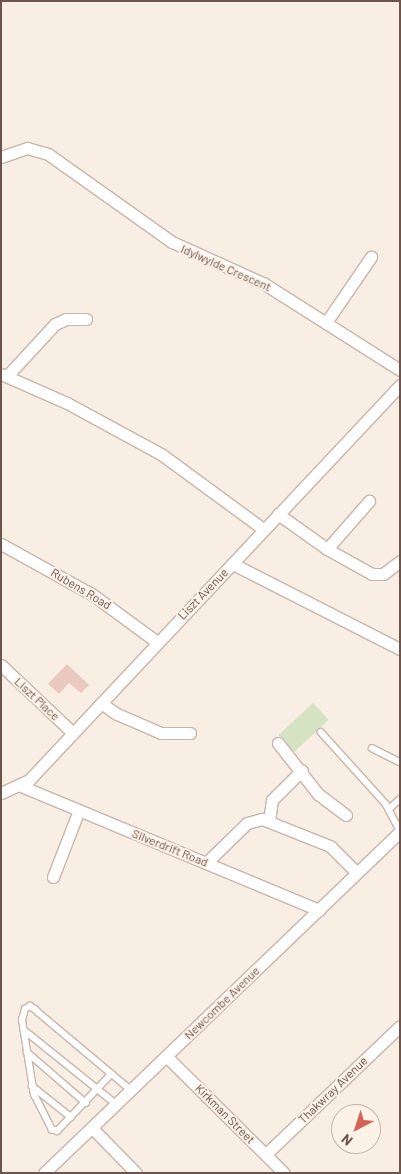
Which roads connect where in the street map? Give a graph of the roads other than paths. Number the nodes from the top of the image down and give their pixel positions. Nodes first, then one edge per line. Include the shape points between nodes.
1 (1, 157) edge
2 (371, 257) dead end
3 (86, 319) dead end
4 (327, 321) junction
5 (400, 370) edge
6 (4, 375) edge
7 (400, 386) edge
8 (369, 501) dead end
9 (278, 514) junction
10 (263, 529) junction
11 (1, 544) edge
12 (327, 549) junction
13 (400, 561) edge
14 (233, 564) junction
15 (156, 642) junction
16 (400, 649) edge
17 (1, 665) edge
18 (101, 703) junction
19 (73, 732) junction
20 (321, 732) dead end
21 (190, 733) dead end
22 (278, 743) dead end
23 (372, 748) dead end
24 (400, 762) edge
25 (302, 770) junction
26 (21, 786) junction
27 (1, 793) edge
28 (400, 799) edge
29 (389, 809) junction
30 (78, 810) junction
31 (346, 815) dead end
32 (270, 821) junction
33 (400, 831) edge
34 (206, 863) junction
35 (357, 873) junction
36 (53, 876) dead end
37 (319, 910) junction
38 (400, 1026) edge
39 (24, 1030) junction
40 (27, 1052) junction
41 (166, 1056) junction
42 (112, 1074) junction
43 (32, 1086) junction
44 (98, 1090) junction
45 (132, 1090) junction
46 (86, 1102) junction
47 (116, 1104) junction
48 (71, 1117) junction
49 (92, 1128) junction
50 (266, 1154) junction
51 (44, 1173) edge
52 (136, 1173) edge
53 (284, 1173) edge

1 - 4 street, Idylwylde Crescent via 27,148 48,154 182,248 264,283
2 - 4 street
3 - 6 street via 66,319 55,324
4 - 5 street, Idylwylde Crescent
6 - 10 street via 67,403 161,454
7 - 9 street, Liszt Avenue
8 - 12 street
9 - 10 street, Liszt Avenue
9 - 12 street
10 - 14 street, Liszt Avenue
11 - 15 street, Rubens Road via 93,595
12 - 13 street via 376,575
14 - 15 street, Liszt Avenue
14 - 16 street
15 - 18 street, Liszt Avenue
17 - 19 street, Liszt Place
18 - 19 street, Liszt Avenue
18 - 21 street via 116,714 160,733
19 - 26 street, Liszt Avenue
20 - 29 lane
22 - 25 street
23 - 24 lane
25 - 31 street via 318,794
25 - 32 street via 272,800
26 - 27 street, Liszt Avenue
26 - 30 street, Silverdrift Road
28 - 29 lane
29 - 33 lane
30 - 34 street, Silverdrift Road
30 - 36 street
32 - 34 street via 252,819
32 - 35 street via 330,846
33 - 35 street, Newcombe Avenue
34 - 37 street, Silverdrift Road
35 - 37 street, Newcombe Avenue
37 - 41 street, Newcombe Avenue
38 - 50 street, Thakwray Avenue
39 - 40 lane
39 - 42 lane via 22,1014 30,1006
39 - 44 lane
40 - 43 lane
40 - 46 lane
41 - 45 street, Newcombe Avenue
41 - 50 street, Kirkman Street
42 - 44 lane
42 - 45 lane
43 - 48 lane
43 - 48 lane via 37,1106 52,1130 58,1131
44 - 46 lane
44 - 47 lane
45 - 47 street, Newcombe Avenue
46 - 48 lane
47 - 49 street, Newcombe Avenue
49 - 51 street, Newcombe Avenue
49 - 52 street
50 - 53 street, Kirkman Street

